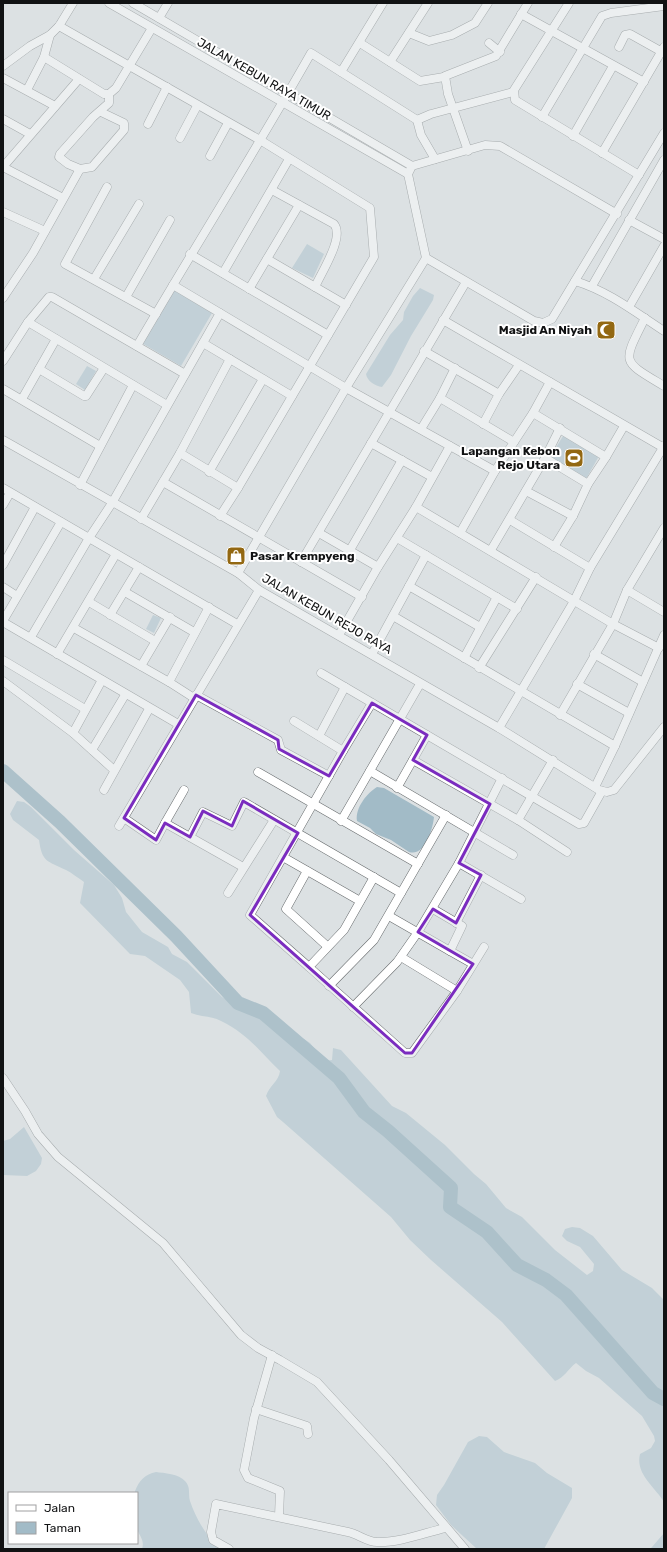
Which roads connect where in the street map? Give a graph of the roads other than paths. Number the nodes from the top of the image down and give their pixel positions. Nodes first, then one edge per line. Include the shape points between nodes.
1 (73, 3) edge
2 (109, 3) edge
3 (134, 3) edge
4 (168, 3) edge
5 (383, 3) edge
6 (428, 3) edge
7 (488, 3) edge
8 (528, 3) edge
9 (569, 3) edge
10 (664, 6) edge
11 (522, 14) junction
12 (159, 18) junction
13 (59, 26) junction
14 (152, 28) junction
15 (552, 30) junction
16 (409, 33) junction
17 (50, 35) junction
18 (360, 43) junction
19 (489, 43) dead end
20 (619, 47) dead end
21 (583, 48) junction
22 (663, 50) edge
23 (500, 52) junction
24 (44, 57) junction
25 (390, 62) junction
26 (3, 66) edge
27 (129, 66) junction
28 (613, 66) junction
29 (341, 72) junction
30 (444, 77) junction
31 (3, 78) edge
32 (80, 79) junction
33 (644, 82) junction
34 (167, 87) junction
35 (27, 90) junction
36 (513, 92) junction
37 (288, 93) junction
38 (109, 94) junction
39 (283, 103) junction
40 (55, 106) junction
41 (198, 106) junction
42 (453, 107) junction
43 (101, 112) junction
44 (542, 117) junction
45 (3, 119) edge
46 (418, 120) junction
47 (228, 123) junction
48 (148, 124) dead end
49 (664, 133) edge
50 (30, 134) junction
51 (573, 136) junction
52 (180, 138) dead end
53 (260, 140) junction
54 (468, 151) junction
55 (602, 153) junction
56 (210, 156) dead end
57 (289, 159) junction
58 (434, 159) junction
59 (664, 160) edge
60 (412, 166) junction
61 (3, 167) edge
62 (80, 169) junction
63 (408, 174) junction
64 (639, 175) junction
65 (107, 187) dead end
66 (272, 190) junction
67 (63, 198) junction
68 (139, 204) dead end
69 (299, 205) junction
70 (3, 212) edge
71 (617, 214) junction
72 (170, 220) dead end
73 (629, 220) junction
74 (45, 232) junction
75 (664, 239) edge
76 (664, 246) edge
77 (190, 254) junction
78 (426, 258) junction
79 (267, 259) junction
80 (223, 273) junction
81 (94, 279) junction
82 (575, 281) junction
83 (466, 282) junction
84 (173, 285) junction
85 (592, 286) junction
86 (314, 287) junction
87 (249, 289) junction
88 (3, 298) edge
89 (126, 298) junction
90 (346, 305) junction
91 (629, 307) junction
92 (220, 313) junction
93 (156, 314) junction
94 (645, 318) junction
95 (443, 320) junction
96 (28, 322) junction
97 (664, 331) edge
98 (328, 335) junction
99 (56, 339) junction
100 (203, 344) junction
101 (137, 346) junction
102 (424, 351) junction
103 (230, 359) junction
104 (3, 361) edge
105 (519, 365) junction
106 (311, 366) junction
107 (104, 368) junction
108 (455, 368) junction
109 (39, 369) junction
110 (185, 374) junction
111 (263, 379) junction
112 (550, 382) junction
113 (133, 385) junction
114 (664, 386) edge
115 (346, 388) junction
116 (3, 389) edge
117 (499, 394) junction
118 (292, 396) junction
119 (440, 398) junction
120 (22, 400) junction
121 (167, 405) junction
122 (389, 411) junction
123 (533, 413) junction
124 (483, 424) junction
125 (624, 426) junction
126 (421, 428) junction
127 (560, 428) junction
128 (3, 440) edge
129 (514, 442) junction
130 (371, 443) junction
131 (100, 446) junction
132 (450, 446) junction
133 (664, 447) edge
134 (180, 453) junction
135 (606, 457) junction
136 (545, 458) junction
137 (402, 460) junction
138 (495, 471) junction
139 (209, 472) junction
140 (432, 477) junction
141 (163, 482) junction
142 (588, 484) junction
143 (80, 485) junction
144 (238, 488) junction
145 (7, 490) edge
146 (526, 491) junction
147 (112, 503) junction
148 (3, 505) edge
149 (35, 507) junction
150 (416, 507) junction
151 (220, 516) junction
152 (573, 516) junction
153 (141, 519) junction
154 (510, 520) junction
155 (61, 522) junction
156 (664, 528) edge
157 (319, 532) junction
158 (460, 533) junction
159 (259, 537) junction
160 (89, 538) junction
161 (397, 538) junction
162 (554, 547) junction
163 (350, 550) junction
164 (491, 550) junction
165 (116, 554) junction
166 (426, 555) junction
167 (301, 562) junction
168 (3, 564) edge
169 (139, 567) junction
170 (378, 567) junction
171 (590, 568) junction
172 (238, 573) junction
173 (536, 577) junction
174 (409, 586) junction
175 (3, 587) edge
176 (259, 590) junction
177 (627, 590) junction
178 (125, 592) junction
179 (17, 596) junction
180 (362, 597) junction
181 (497, 597) junction
182 (574, 601) junction
183 (89, 602) junction
184 (209, 607) junction
185 (517, 609) junction
186 (664, 612) edge
187 (110, 615) junction
188 (393, 616) junction
189 (170, 617) junction
190 (3, 622) edge
191 (237, 624) junction
192 (613, 624) junction
193 (480, 627) junction
194 (74, 628) junction
195 (194, 632) junction
196 (339, 635) junction
197 (664, 635) edge
198 (31, 637) junction
199 (155, 641) junction
200 (659, 648) junction
201 (58, 654) junction
202 (372, 654) junction
203 (594, 654) junction
204 (464, 658) junction
205 (3, 660) edge
206 (141, 666) junction
207 (479, 668) junction
208 (321, 673) dead end
209 (102, 680) junction
210 (3, 681) edge
211 (169, 682) junction
212 (643, 682) junction
213 (420, 684) junction
214 (577, 684) junction
215 (345, 687) junction
216 (521, 692) junction
217 (125, 695) junction
218 (195, 697) junction
219 (372, 703) junction
220 (86, 709) junction
221 (149, 709) junction
222 (629, 713) junction
223 (560, 715) junction
224 (399, 719) junction
225 (294, 721) dead end
226 (178, 724) junction
227 (499, 728) junction
228 (663, 730) edge
229 (72, 733) junction
230 (427, 735) junction
231 (319, 736) junction
232 (616, 746) junction
233 (92, 750) junction
234 (343, 751) junction
235 (413, 760) junction
236 (552, 760) junction
237 (114, 770) junction
238 (370, 771) junction
239 (258, 772) dead end
240 (329, 776) junction
241 (502, 778) junction
242 (397, 788) junction
243 (598, 789) junction
244 (104, 790) dead end
245 (184, 790) dead end
246 (531, 796) junction
247 (490, 804) junction
248 (313, 805) junction
249 (446, 815) junction
250 (124, 818) junction
251 (274, 820) junction
252 (518, 820) junction
253 (341, 821) junction
254 (166, 823) junction
255 (119, 826) dead end
256 (298, 833) junction
257 (476, 833) junction
258 (190, 837) junction
259 (567, 852) dead end
260 (513, 855) dead end
261 (283, 857) junction
262 (459, 863) junction
263 (418, 864) junction
264 (243, 867) junction
265 (306, 871) junction
266 (481, 875) junction
267 (374, 877) junction
268 (228, 893) dead end
269 (402, 893) junction
270 (521, 899) dead end
271 (360, 901) junction
272 (432, 909) junction
273 (389, 916) junction
274 (456, 923) junction
275 (418, 932) junction
276 (327, 946) junction
277 (484, 947) dead end
278 (450, 951) junction
279 (401, 957) junction
280 (473, 964) junction
281 (309, 967) junction
282 (329, 986) junction
283 (457, 991) junction
284 (353, 1006) junction
285 (3, 1078) edge
286 (272, 1355) junction
287 (256, 1409) junction
288 (308, 1434) dead end
289 (279, 1516) junction
290 (445, 1528) junction
291 (229, 1549) edge
292 (465, 1549) edge

1 - 13 street
2 - 14 street, JALAN KEBUN RAYA TIMUR
3 - 12 street, JALAN KEBUN RAYA TIMUR
4 - 12 street
5 - 18 street
6 - 16 street
7 - 16 street via 475,23 452,35 429,41
8 - 11 street
9 - 15 street
10 - 21 street via 605,14 598,21
11 - 15 street
11 - 23 street
12 - 37 street, JALAN KEBUN RAYA TIMUR
13 - 17 street
13 - 27 street
14 - 27 street
14 - 39 street, JALAN KEBUN RAYA TIMUR
15 - 21 street
15 - 36 street
16 - 25 street
17 - 24 street
17 - 26 street
18 - 25 street
18 - 29 street
19 - 23 street
20 - 22 street via 627,34
21 - 28 street
21 - 44 street
22 - 33 street
23 - 30 street via 492,58 448,73
24 - 32 street
24 - 35 street
25 - 30 street via 420,81
27 - 34 street
27 - 38 street via 116,88
28 - 33 street
28 - 51 street
29 - 37 street via 311,53
29 - 46 street
30 - 42 street
31 - 35 street
32 - 38 street via 104,94
32 - 40 street
33 - 55 street
34 - 41 street
34 - 48 street
35 - 40 street
36 - 42 street
36 - 44 street via 516,102
37 - 39 street
37 - 60 street, JALAN KEBUN RAYA TIMUR
38 - 43 street via 109,103
39 - 53 street
39 - 63 street, JALAN KEBUN RAYA TIMUR
40 - 50 street
41 - 47 street
41 - 52 street
42 - 46 street
42 - 54 street
43 - 62 street via 92,117 60,154 59,157 68,164
43 - 62 street via 124,123 126,127 92,167
44 - 51 street
45 - 50 street
46 - 58 street via 421,135
47 - 53 street
47 - 56 street
49 - 64 street
50 - 61 street
51 - 55 street
53 - 57 street
53 - 77 street
54 - 58 street
54 - 71 street via 489,144 500,146
55 - 64 street
57 - 66 street
57 - 90 street via 370,208 375,254
58 - 60 street
59 - 73 street
60 - 63 street
61 - 67 street
62 - 67 street
63 - 78 street
64 - 71 street
65 - 81 street via 65,264
66 - 69 street
66 - 80 street
67 - 74 street
68 - 81 street
69 - 79 street
69 - 86 street via 334,224 337,229 337,241
70 - 74 street
71 - 82 street
72 - 89 street
73 - 75 street
73 - 85 street
74 - 88 street
76 - 91 street
77 - 80 street
77 - 84 street
78 - 83 street
78 - 115 street
79 - 86 street
79 - 87 street
80 - 87 street
81 - 89 street
82 - 83 street via 552,319 543,323 534,321
82 - 85 street
83 - 95 street
84 - 92 street
84 - 93 street
85 - 91 street
86 - 90 street
87 - 98 street
89 - 93 street
90 - 98 street
91 - 94 street
92 - 100 street
92 - 106 street
93 - 101 street
94 - 97 street
94 - 114 street via 630,348 629,359 635,369
95 - 102 street
95 - 105 street
96 - 99 street
96 - 101 street via 52,296
96 - 104 street
98 - 106 street
99 - 107 street
99 - 109 street
100 - 103 street
100 - 110 street
101 - 110 street
102 - 108 street
102 - 122 street
103 - 111 street
103 - 134 street
105 - 112 street
105 - 117 street
106 - 115 street
106 - 118 street
107 - 109 street via 86,396
107 - 113 street
108 - 117 street
108 - 119 street
109 - 120 street
110 - 121 street
111 - 118 street
111 - 139 street
112 - 123 street
112 - 125 street
113 - 121 street
113 - 131 street
115 - 122 street
115 - 159 street
116 - 120 street
117 - 124 street
118 - 144 street
119 - 124 street
119 - 126 street
120 - 131 street
121 - 147 street
122 - 126 street
122 - 130 street
123 - 127 street
123 - 129 street
124 - 129 street
125 - 133 street
125 - 135 street
126 - 132 street
127 - 135 street
127 - 136 street
128 - 143 street, JALAN KEBUN REJO RAYA
129 - 138 street
130 - 137 street
130 - 157 street
131 - 143 street
132 - 138 street
132 - 140 street
133 - 171 street
134 - 139 street
134 - 141 street
135 - 142 street
136 - 142 street
136 - 146 street
137 - 140 street
137 - 163 street
138 - 158 street
139 - 144 street
140 - 150 street
141 - 151 street
141 - 153 street
142 - 152 street
143 - 147 street, JALAN KEBUN REJO RAYA
144 - 151 street
145 - 148 street
145 - 149 street
146 - 152 street
146 - 154 street
147 - 153 street, JALAN KEBUN REJO RAYA
147 - 160 street
149 - 155 street
149 - 168 street
150 - 158 street
150 - 161 street
151 - 159 street
152 - 162 street
153 - 172 street, JALAN KEBUN REJO RAYA
154 - 162 street
154 - 164 street
155 - 160 street
155 - 179 street
156 - 177 street
157 - 163 street
157 - 167 street
158 - 164 street
159 - 167 street
159 - 172 street
160 - 165 street
160 - 198 street
161 - 166 street
161 - 170 street
162 - 171 street
163 - 170 street
164 - 173 street
165 - 169 street
165 - 183 street
166 - 174 street
166 - 181 street
167 - 180 street
169 - 178 street
169 - 184 street
170 - 180 street
171 - 182 street
172 - 176 street, JALAN KEBUN REJO RAYA
173 - 182 street
173 - 185 street
174 - 188 street
174 - 193 street
175 - 179 street
176 - 191 street
176 - 196 street, JALAN KEBUN REJO RAYA
177 - 186 street
177 - 192 street
178 - 187 street
178 - 189 street
179 - 190 street
180 - 196 street
181 - 185 street
181 - 193 street
182 - 192 street
182 - 216 street
183 - 187 street
183 - 194 street
184 - 191 street
184 - 195 street
185 - 207 street
187 - 199 street
188 - 202 street
188 - 204 street
189 - 195 street
189 - 199 street
190 - 198 street
191 - 218 street
192 - 200 street
192 - 203 street
193 - 204 street
194 - 201 street
194 - 206 street
195 - 211 street
196 - 202 street, JALAN KEBUN REJO RAYA
197 - 200 street
198 - 201 street
199 - 206 street
200 - 212 street
201 - 209 street
202 - 213 street, JALAN KEBUN REJO RAYA
203 - 212 street
203 - 214 street
204 - 207 street
205 - 220 street
206 - 211 street
207 - 216 street
208 - 215 street
209 - 217 street
209 - 220 street
210 - 229 street
211 - 218 street
212 - 222 street
213 - 224 street
213 - 227 street, JALAN KEBUN REJO RAYA
214 - 222 street
214 - 223 street
215 - 219 street
215 - 231 street
216 - 223 street
216 - 227 street
217 - 221 street
217 - 233 street
218 - 226 street
218 - 240 street via 278,740 281,750
219 - 224 street
219 - 234 street
220 - 229 street
221 - 226 street
221 - 237 street
222 - 232 street
223 - 232 street
224 - 230 street
224 - 238 street
225 - 231 street
226 - 250 street
227 - 236 street, JALAN KEBUN REJO RAYA
228 - 243 street via 619,785 610,792
229 - 233 street
230 - 235 street
230 - 241 street
231 - 234 street
232 - 243 street
233 - 237 street
234 - 240 street
235 - 242 street
235 - 247 street
236 - 243 street, JALAN KEBUN REJO RAYA
236 - 246 street
237 - 244 street
238 - 242 street
238 - 253 street
239 - 248 street
240 - 248 street
241 - 246 street
241 - 247 street
242 - 249 street
243 - 246 street via 581,825
245 - 254 street
246 - 252 street
247 - 252 street
247 - 257 street
248 - 253 street
248 - 256 street
249 - 257 street
249 - 263 street
250 - 254 street via 156,840
250 - 255 street
251 - 256 street
251 - 258 street via 244,802 232,826 202,812
251 - 264 street
252 - 259 street
253 - 263 street
254 - 258 street
256 - 261 street
256 - 267 street
257 - 260 street
257 - 262 street
258 - 264 street
261 - 265 street
261 - 281 street via 250,915
262 - 266 street
262 - 272 street
263 - 269 street
264 - 268 street
265 - 271 street
265 - 276 street via 286,909
266 - 270 street
266 - 274 street
267 - 269 street
267 - 271 street
269 - 273 street
271 - 276 street via 344,930
272 - 274 street
272 - 275 street
273 - 275 street
273 - 282 street via 374,940
274 - 278 street via 462,928
275 - 278 street
275 - 279 street
276 - 281 street
277 - 280 street
278 - 280 street
279 - 283 street
279 - 284 street
280 - 283 street
281 - 282 street
282 - 284 street
283 - 284 street via 410,1054 404,1053
285 - 286 street via 38,1134 58,1157 163,1243 241,1335
286 - 287 street
286 - 290 street via 316,1382 389,1460
287 - 288 street via 307,1426
287 - 289 street via 244,1470 248,1478 280,1491
289 - 290 street via 348,1532 378,1542
289 - 291 street via 216,1504 211,1532 213,1540
290 - 292 street

